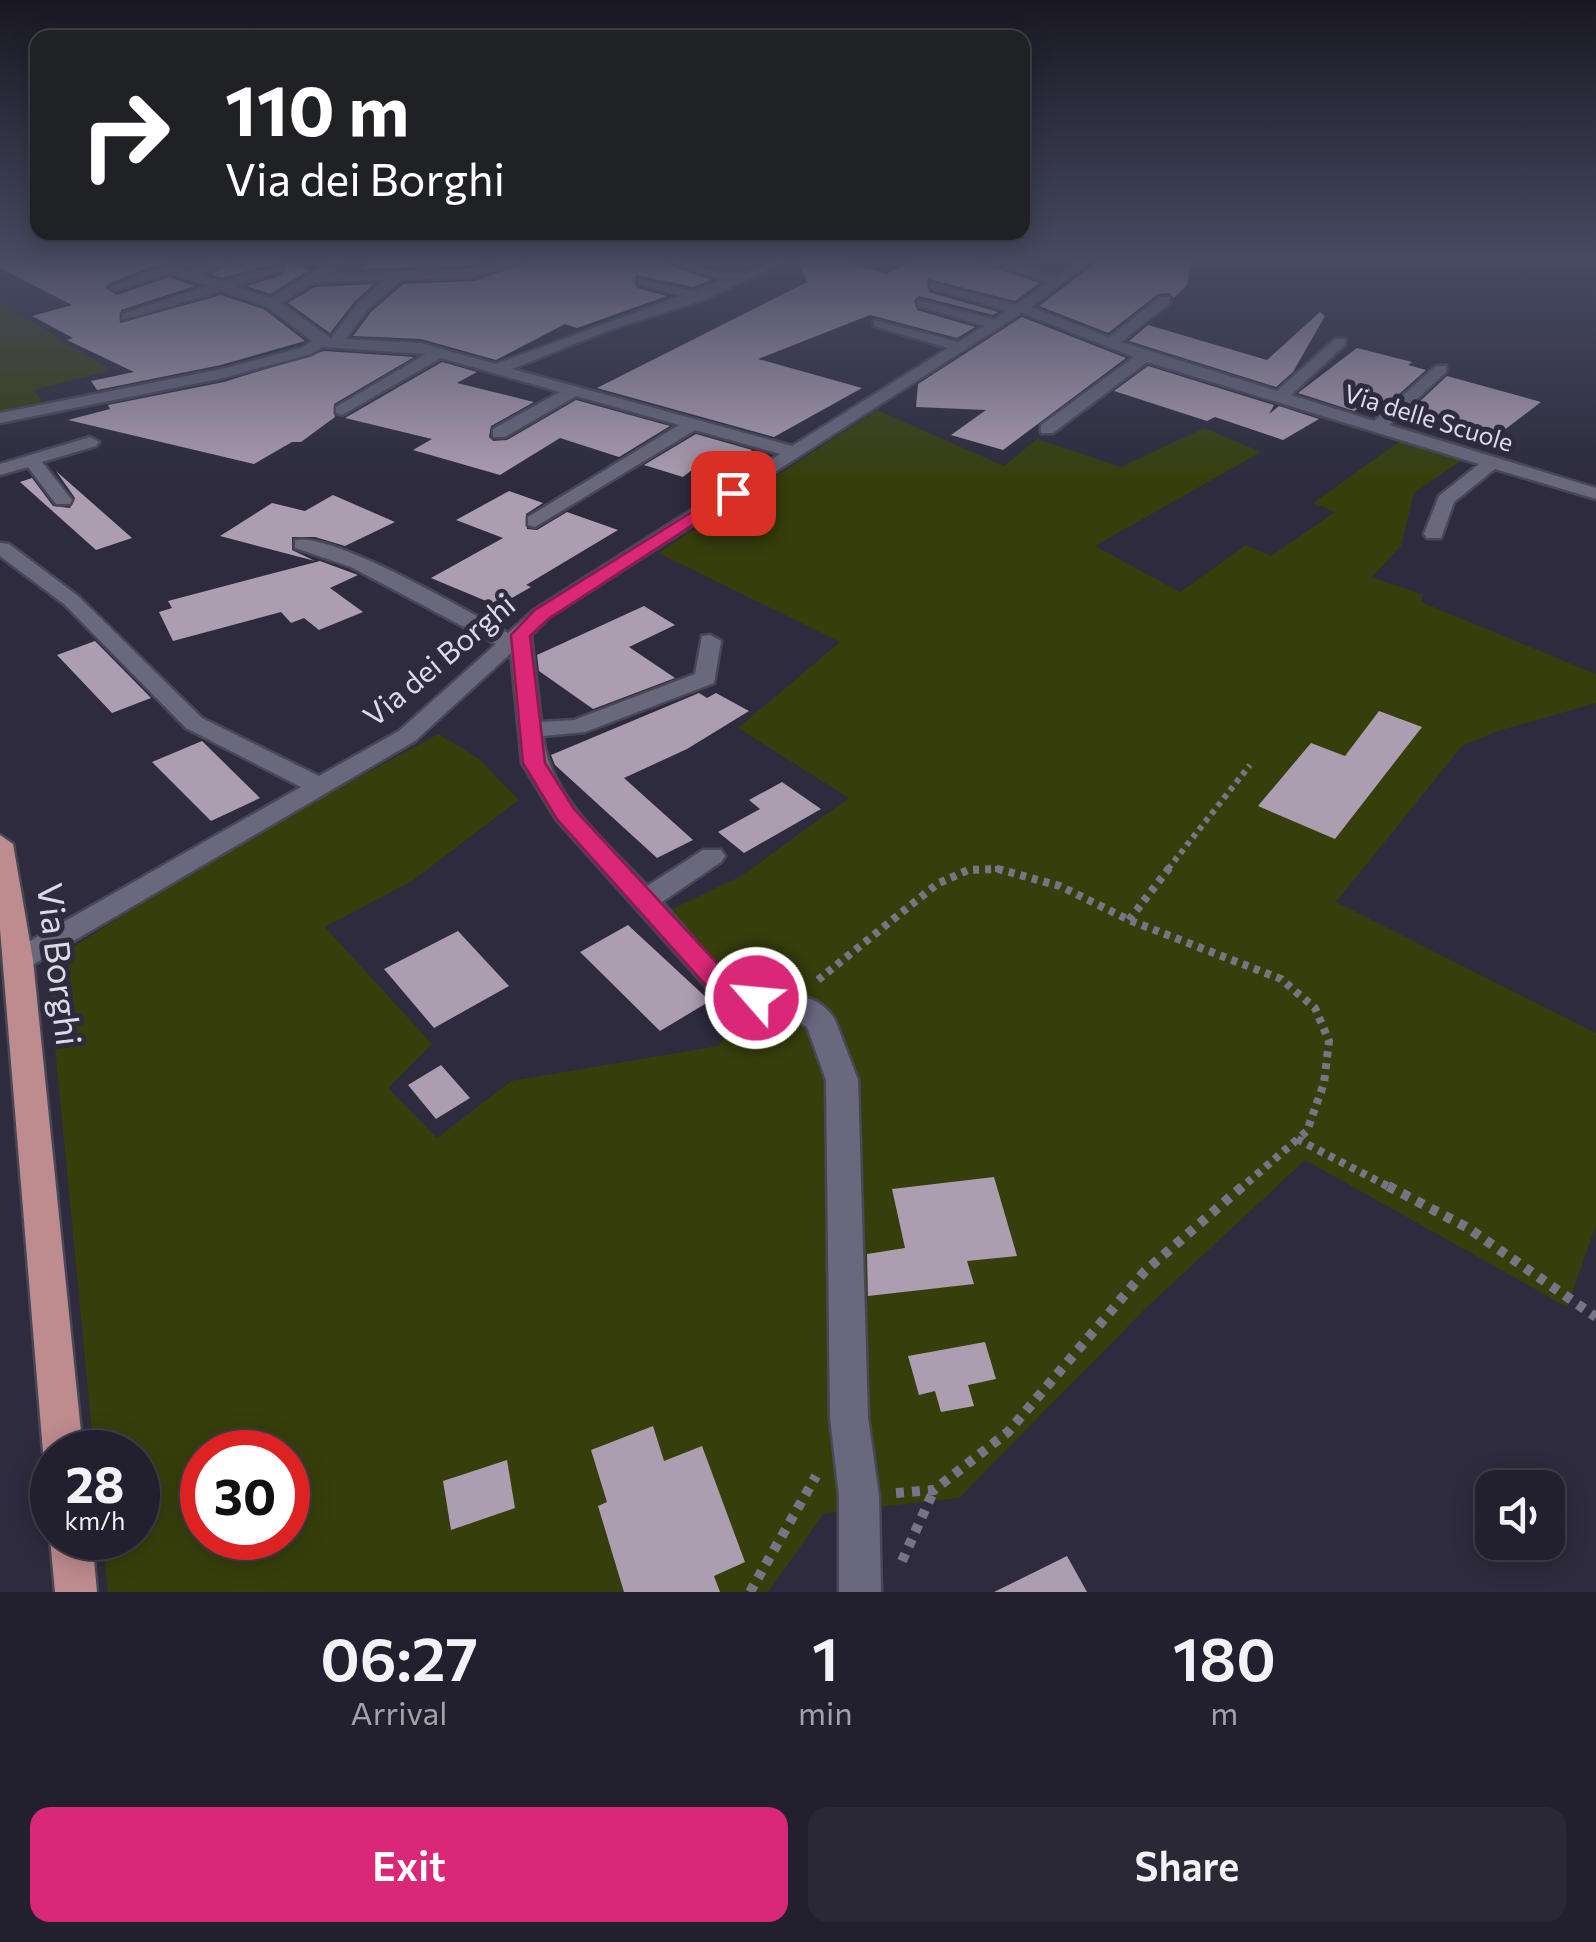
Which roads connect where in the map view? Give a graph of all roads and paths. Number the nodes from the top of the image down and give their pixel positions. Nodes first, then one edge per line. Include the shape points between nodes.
1 (313, 333) edge
2 (336, 333) edge
3 (588, 333) edge
4 (913, 333) edge
5 (980, 333) edge
6 (1084, 333) edge
7 (1122, 333) edge
8 (328, 342) junction
9 (1340, 342) dead end
10 (1110, 343) junction
11 (960, 347) junction
12 (439, 353) junction
13 (1145, 356) junction
14 (1236, 360) dead end
15 (500, 368) junction
16 (1440, 369) dead end
17 (1204, 375) junction
18 (576, 390) junction
19 (1280, 398) junction
20 (342, 410) dead end
21 (0, 418) edge
22 (694, 423) junction
23 (1377, 427) junction
24 (1047, 428) dead end
25 (499, 433) dead end
26 (90, 442) dead end
27 (797, 453) junction
28 (32, 461) junction
29 (1492, 462) junction
30 (0, 470) edge
31 (1596, 494) edge
32 (63, 500) dead end
33 (536, 521) dead end
34 (1434, 534) dead end
35 (302, 544) dead end
36 (2, 548) dead end
37 (516, 639) junction
38 (710, 641) dead end
39 (534, 730) junction
40 (1250, 764) dead end
41 (319, 786) junction
42 (0, 844) edge
43 (712, 856) dead end
44 (645, 901) junction
45 (1129, 920) junction
46 (18, 960) junction
47 (784, 1003) junction
48 (1297, 1140) junction
49 (1596, 1316) edge
50 (849, 1417) junction
51 (61, 1430) edge
52 (934, 1490) junction
53 (859, 1496) junction
54 (73, 1560) edge
55 (900, 1567) dead end
56 (76, 1592) edge
57 (750, 1592) edge
58 (860, 1592) edge

1 - 8 street
2 - 8 street
3 - 15 street
4 - 11 street
5 - 11 street, Via dei Borghi
6 - 10 street, Via delle Scuole
7 - 10 street
8 - 12 street
8 - 21 street via 223,373
9 - 19 street
10 - 13 street, Via delle Scuole
11 - 27 street, Via dei Borghi
12 - 15 street
12 - 20 street
13 - 17 street, Via delle Scuole
13 - 24 street
14 - 17 street
15 - 18 street
16 - 23 street
17 - 19 street, Via delle Scuole
18 - 22 street
18 - 25 street
19 - 23 street, Via delle Scuole
22 - 27 street
22 - 33 street
23 - 29 street, Via delle Scuole
26 - 28 street
27 - 37 street, Via dei Borghi via 541,614
28 - 30 street
28 - 32 street
29 - 31 street, Via delle Scuole
29 - 34 street via 1446,500
35 - 37 street via 358,563
36 - 41 street via 71,600 194,723
37 - 39 street
37 - 41 street, Via dei Borghi via 407,736
38 - 39 street via 706,678 577,728
39 - 44 street via 534,763 565,814
40 - 45 path
41 - 46 street, Via dei Borghi
42 - 46 main road, Via Borghi
43 - 44 street
44 - 47 street via 730,994
45 - 47 path via 1060,886 998,869 968,870 937,884
45 - 48 path via 1280,979 1315,1008 1329,1040 1324,1082
46 - 51 main road, Via Borghi
47 - 50 street via 820,1020 842,1080
48 - 49 path via 1468,1228
48 - 52 path via 1145,1271 1008,1432
50 - 53 street
50 - 57 path
52 - 53 path
52 - 55 path
53 - 58 street
54 - 56 main road

